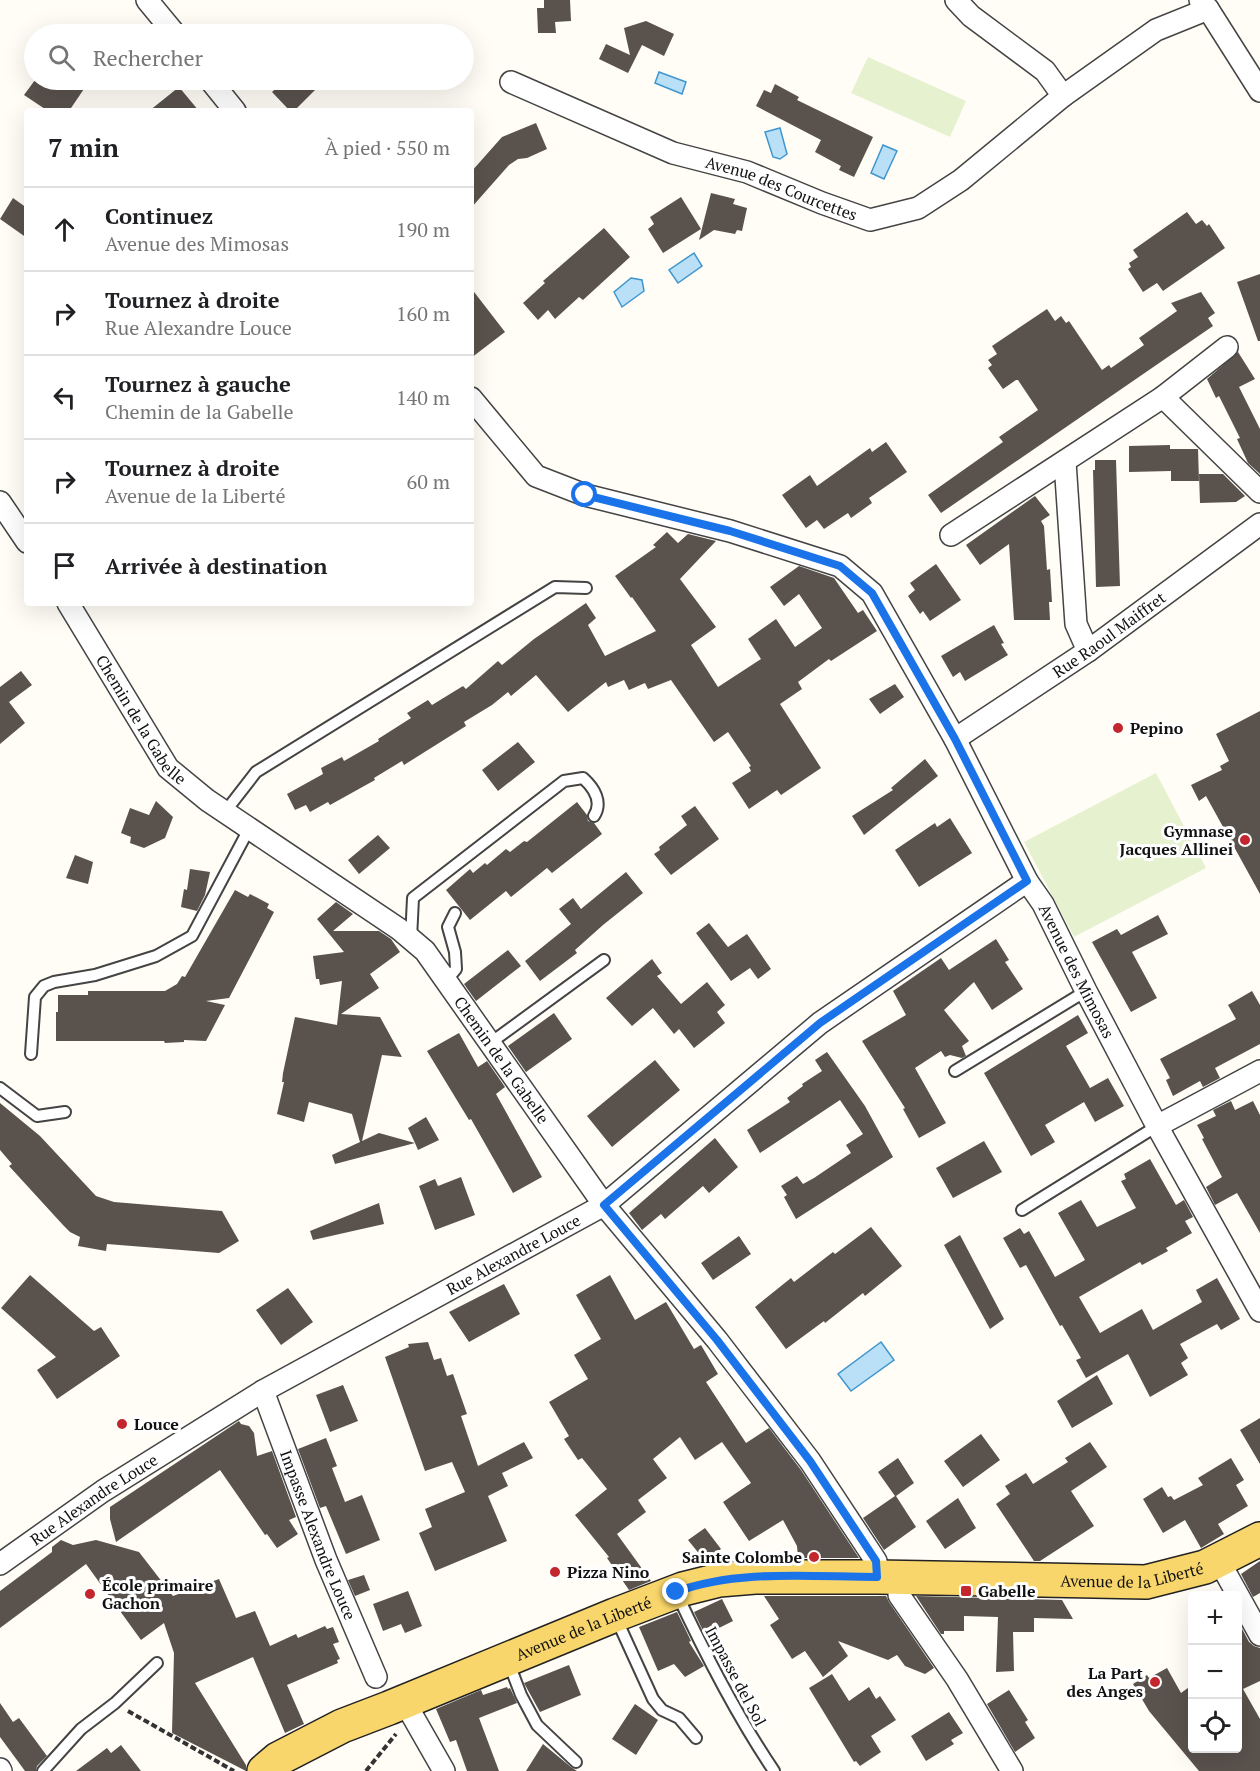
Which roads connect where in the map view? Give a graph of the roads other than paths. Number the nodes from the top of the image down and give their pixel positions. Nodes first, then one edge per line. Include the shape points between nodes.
1 (147, 0) edge
2 (956, 0) edge
3 (1204, 4) edge
4 (167, 24) edge
5 (511, 82) dead end
6 (218, 90) edge
7 (1260, 91) edge
8 (1063, 96) junction
9 (233, 108) edge
10 (1227, 347) dead end
11 (1163, 397) junction
12 (474, 402) edge
13 (1065, 462) junction
14 (1260, 492) edge
15 (0, 502) edge
16 (1260, 524) edge
17 (951, 535) dead end
18 (24, 538) edge
19 (586, 588) dead end
20 (70, 606) edge
21 (1088, 651) junction
22 (955, 739) junction
23 (225, 812) junction
24 (594, 816) dead end
25 (249, 829) junction
26 (1027, 881) junction
27 (455, 914) dead end
28 (411, 940) junction
29 (604, 960) dead end
30 (446, 981) junction
31 (1086, 991) junction
32 (489, 1044) junction
33 (31, 1054) dead end
34 (956, 1071) dead end
35 (1260, 1071) edge
36 (0, 1088) edge
37 (66, 1112) dead end
38 (1157, 1126) junction
39 (604, 1205) junction
40 (1022, 1210) dead end
41 (1260, 1311) edge
42 (263, 1391) junction
43 (1260, 1539) edge
44 (1219, 1561) junction
45 (0, 1564) edge
46 (888, 1577) junction
47 (676, 1592) junction
48 (615, 1615) junction
49 (1260, 1635) edge
50 (507, 1658) junction
51 (157, 1663) dead end
52 (376, 1677) dead end
53 (408, 1709) junction
54 (696, 1738) dead end
55 (576, 1762) dead end
56 (44, 1771) edge
57 (264, 1771) edge
58 (444, 1771) edge
59 (774, 1771) edge
60 (1012, 1771) edge

1 - 4 street
2 - 8 street via 971,16 1045,71
3 - 7 street, Avenue des Courcettes
3 - 8 street, Avenue des Courcettes via 1156,30
5 - 8 street, Avenue des Courcettes via 673,153 747,172 870,220 918,208 961,180
6 - 9 street
10 - 11 street
11 - 13 street
11 - 14 street
12 - 22 street, Avenue des Mimosas via 536,476 585,495 730,531 840,566 872,593
13 - 17 street
13 - 21 street via 1076,624
15 - 18 street
16 - 21 street, Rue Raoul Maiffret
19 - 23 lane via 555,587 256,772
20 - 23 street, Chemin de la Gabelle via 168,768
21 - 22 street, Rue Raoul Maiffret
22 - 26 street, Avenue des Mimosas
23 - 25 street, Chemin de la Gabelle
24 - 28 lane via 598,809 592,786 582,778 564,781 413,898
25 - 28 street, Chemin de la Gabelle
25 - 33 lane via 192,936 156,956 44,986 35,997
26 - 31 street, Avenue des Mimosas via 1043,904
26 - 39 street, Rue Alexandre Louce via 820,1023
27 - 30 lane via 448,927 456,969
28 - 30 street, Chemin de la Gabelle via 425,951
29 - 32 lane
30 - 32 street, Chemin de la Gabelle
31 - 34 lane
31 - 38 street, Avenue des Mimosas
32 - 39 street, Chemin de la Gabelle
35 - 38 street
36 - 37 lane via 37,1116
38 - 40 lane
38 - 41 street, Avenue des Mimosas
39 - 42 street, Rue Alexandre Louce
39 - 46 street, Chemin de la Gabelle via 717,1340 810,1461
42 - 45 street, Rue Alexandre Louce via 104,1491
42 - 52 street, Impasse Alexandre Louce via 326,1560
43 - 44 main road, Avenue de la Liberté
44 - 46 main road, Avenue de la Liberté via 1146,1582
44 - 49 street
46 - 47 main road, Avenue de la Liberté via 754,1577 719,1580
46 - 60 street, Chemin de la Gabelle via 957,1679
47 - 48 main road, Avenue de la Liberté
47 - 59 lane, Impasse del Sol via 744,1726
48 - 50 main road, Avenue de la Liberté
48 - 54 lane via 652,1700 679,1718
50 - 53 main road, Avenue de la Liberté
50 - 55 lane, Avenue de la Liberté via 537,1725
51 - 56 lane via 81,1729
53 - 57 main road, Avenue de la Liberté via 342,1726 278,1759
53 - 58 street

